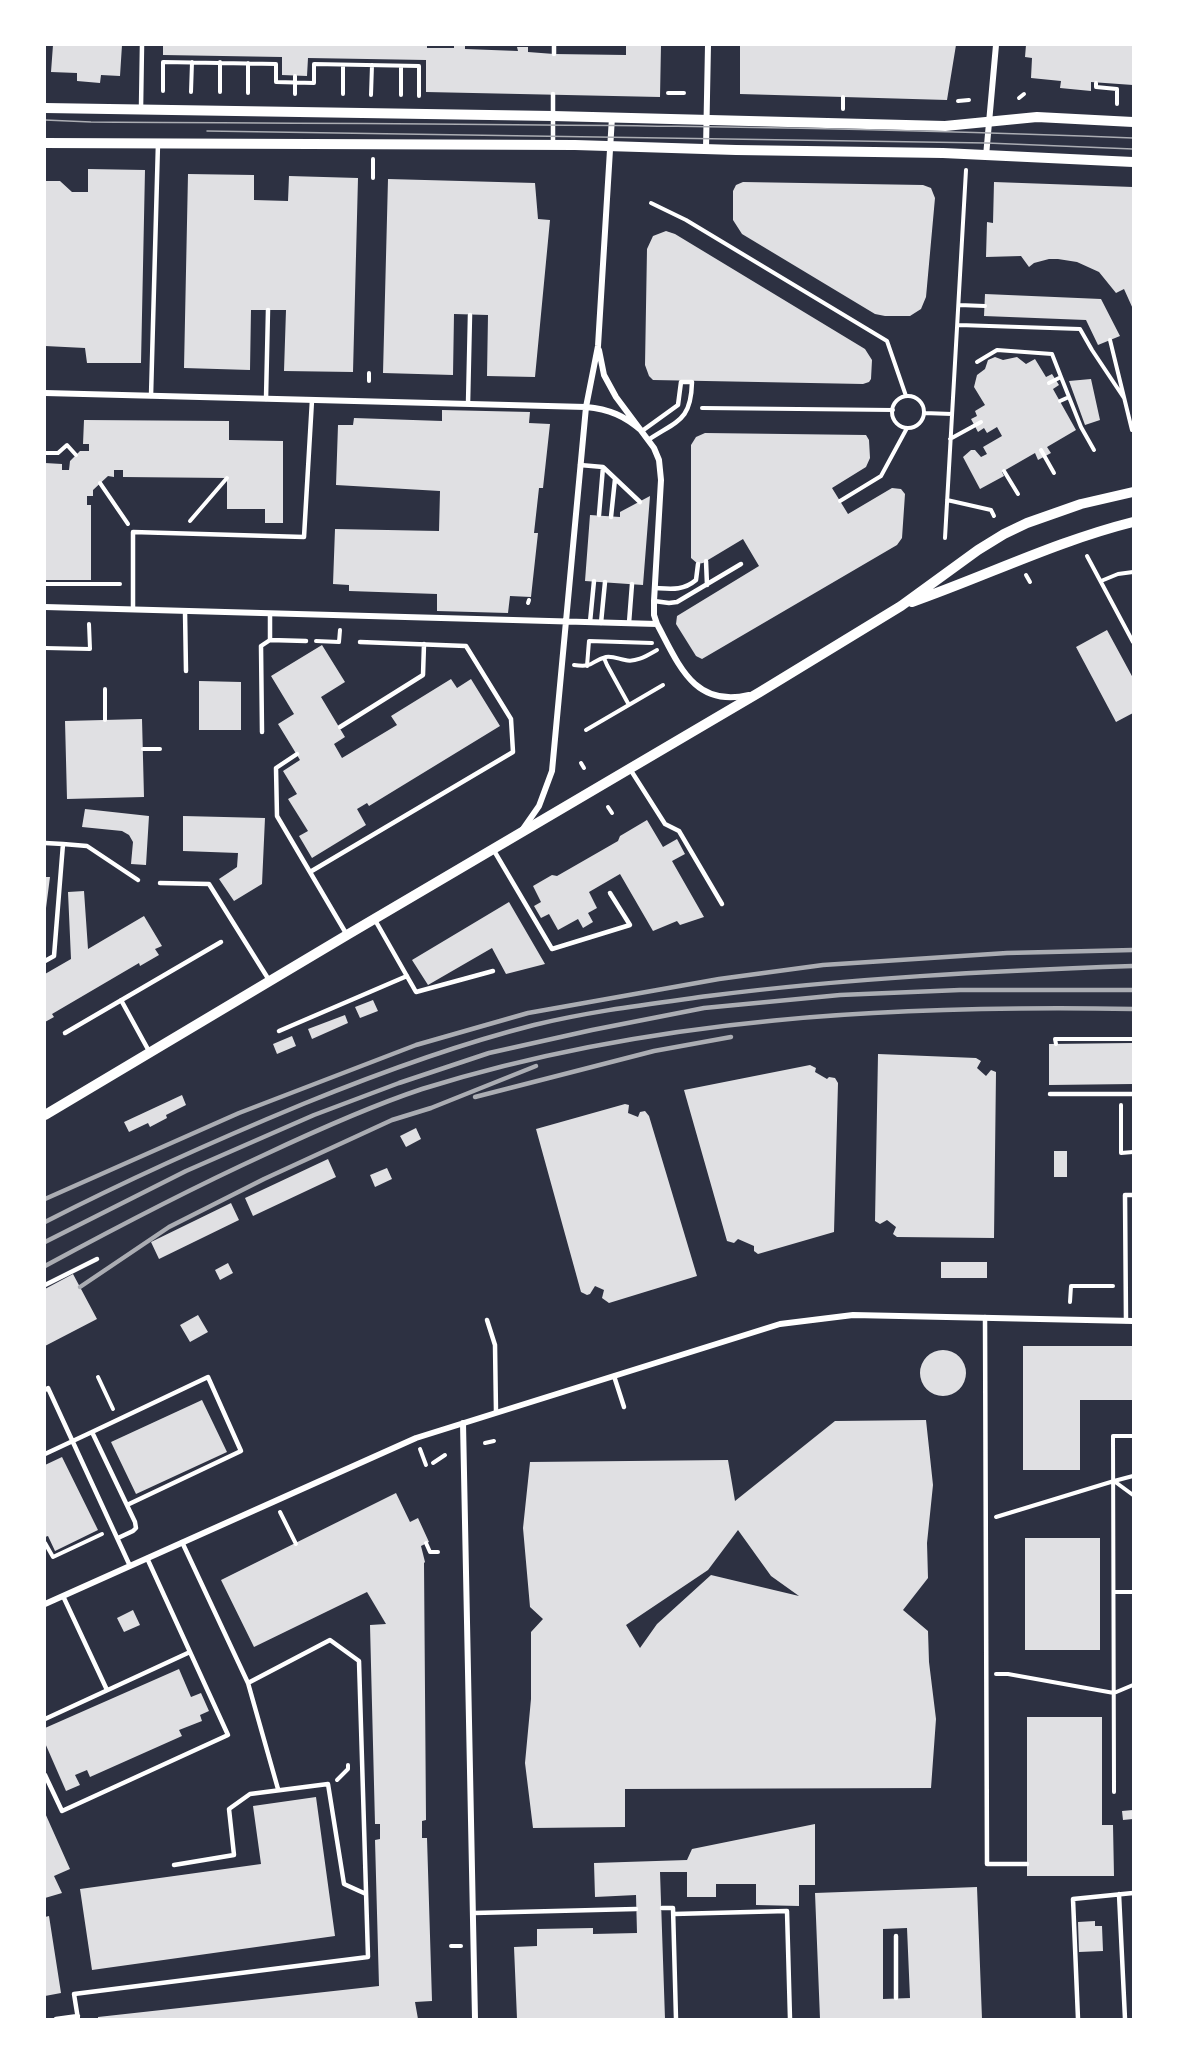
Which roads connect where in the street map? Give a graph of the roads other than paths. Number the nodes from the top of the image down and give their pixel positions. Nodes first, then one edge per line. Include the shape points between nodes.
1 (142, 45) edge
2 (554, 45) edge
3 (708, 45) edge
4 (996, 45) edge
5 (554, 54) dead end
6 (553, 94) dead end
7 (45, 108) edge
8 (141, 109) junction
9 (553, 116) junction
10 (612, 117) junction
11 (706, 120) junction
12 (989, 122) junction
13 (1133, 122) edge
14 (45, 142) edge
15 (158, 143) junction
16 (553, 145) junction
17 (610, 146) junction
18 (706, 148) junction
19 (986, 156) junction
20 (1133, 162) edge
21 (268, 310) dead end
22 (470, 315) dead end
23 (598, 346) junction
24 (45, 393) edge
25 (152, 396) junction
26 (266, 399) junction
27 (312, 400) junction
28 (468, 404) junction
29 (586, 407) junction
30 (642, 431) junction
31 (648, 440) junction
32 (580, 465) junction
33 (603, 467) junction
34 (615, 478) junction
35 (1133, 492) edge
36 (640, 502) dead end
37 (599, 516) dead end
38 (611, 517) dead end
39 (1133, 522) edge
40 (706, 561) dead end
41 (698, 564) dead end
42 (741, 564) dead end
43 (594, 581) dead end
44 (605, 582) dead end
45 (632, 584) dead end
46 (707, 585) junction
47 (655, 588) junction
48 (654, 601) junction
49 (901, 606) junction
50 (45, 607) edge
51 (133, 609) junction
52 (185, 611) junction
53 (270, 614) junction
54 (567, 622) junction
55 (590, 622) junction
56 (601, 622) junction
57 (629, 623) junction
58 (657, 624) junction
59 (270, 640) junction
60 (306, 640) road end
61 (360, 642) dead end
62 (424, 644) junction
63 (186, 671) dead end
64 (760, 692) junction
65 (340, 728) dead end
66 (262, 732) dead end
67 (297, 754) dead end
68 (630, 769) junction
69 (521, 831) junction
70 (45, 843) edge
71 (63, 844) junction
72 (493, 849) junction
73 (310, 872) junction
74 (138, 880) dead end
75 (160, 883) dead end
76 (610, 893) dead end
77 (722, 904) dead end
78 (375, 920) junction
79 (347, 935) junction
80 (221, 942) dead end
81 (45, 961) edge
82 (493, 971) dead end
83 (407, 976) junction
84 (270, 981) junction
85 (121, 1000) junction
86 (279, 1031) dead end
87 (65, 1033) dead end
88 (150, 1053) junction
89 (1050, 1094) dead end
90 (1133, 1094) edge
91 (45, 1116) edge
92 (1133, 1195) edge
93 (97, 1259) dead end
94 (45, 1285) edge
95 (985, 1317) junction
96 (487, 1320) dead end
97 (1129, 1321) edge
98 (614, 1376) junction
99 (45, 1390) edge
100 (624, 1407) dead end
101 (496, 1412) junction
102 (463, 1423) junction
103 (92, 1432) junction
104 (72, 1442) junction
105 (45, 1454) edge
106 (127, 1505) junction
107 (118, 1538) junction
108 (182, 1542) junction
109 (147, 1558) junction
110 (130, 1566) junction
111 (63, 1596) junction
112 (45, 1604) edge
113 (190, 1652) junction
114 (248, 1683) junction
115 (107, 1690) junction
116 (45, 1719) edge
117 (45, 1775) edge
118 (278, 1789) junction
119 (174, 1864) dead end
120 (1027, 1864) dead end
121 (1133, 1893) edge
122 (366, 1894) junction
123 (1119, 1894) junction
124 (662, 1908) dead end
125 (636, 1909) dead end
126 (474, 1913) junction
127 (674, 1914) junction
128 (896, 1936) dead end
129 (896, 1998) dead end
130 (78, 2018) edge
131 (56, 2019) edge
132 (475, 2019) edge
133 (676, 2019) edge
134 (790, 2019) edge
135 (1078, 2019) edge
136 (1125, 2019) edge

1 - 8 lane
2 - 5 lane
3 - 11 street
4 - 12 street
6 - 9 lane
7 - 8 street
8 - 9 street
9 - 10 street
9 - 16 lane
10 - 11 street
10 - 17 street
11 - 12 street via 945,126
11 - 18 street
12 - 13 street via 1037,117
12 - 19 street
14 - 15 street
15 - 16 street
15 - 25 lane
16 - 17 street
17 - 18 street
17 - 23 street
18 - 19 street
19 - 20 street
21 - 26 lane
22 - 28 lane
23 - 29 street
23 - 30 street via 604,375
24 - 25 street
25 - 26 street
26 - 27 street
27 - 28 street
27 - 51 lane via 304,537 134,532
28 - 29 street
29 - 30 street via 612,411
29 - 32 street
30 - 31 street
30 - 31 lane via 678,405 681,382 692,382 688,410
31 - 47 street via 659,460 661,480
32 - 33 lane
32 - 54 street
33 - 34 lane
33 - 37 lane
34 - 36 lane
34 - 38 lane
35 - 49 street via 1081,504 1004,534
39 - 49 street via 1071,541
40 - 46 lane
41 - 47 lane via 696,580 687,586 678,590
42 - 46 lane
43 - 55 lane
44 - 56 lane
45 - 57 lane
46 - 48 lane via 677,602
47 - 48 street
48 - 58 street
49 - 64 street
50 - 51 street
51 - 52 street
52 - 53 street
52 - 63 lane
53 - 54 street
53 - 59 lane
54 - 55 street
54 - 69 street via 552,771 540,806
55 - 56 street
56 - 57 street
57 - 58 street
58 - 64 street via 696,687 715,696 735,698
59 - 60 lane
59 - 66 lane via 261,646
61 - 62 lane
62 - 65 lane via 423,675
62 - 73 lane via 466,646 511,719 513,752
64 - 68 street
67 - 73 lane via 276,768 277,816
68 - 69 street
68 - 77 lane via 665,824 679,831
69 - 72 street
70 - 71 lane
71 - 74 lane via 87,846
71 - 81 lane via 54,956
72 - 76 lane via 552,949 630,925
72 - 78 street
73 - 79 lane
75 - 84 lane via 209,884
78 - 79 street
78 - 83 lane
79 - 84 street
80 - 85 lane
82 - 83 lane via 416,992
83 - 86 lane
84 - 88 street
85 - 87 lane
85 - 88 lane
88 - 91 street
89 - 90 lane
92 - 97 lane via 1125,1195
93 - 94 lane
95 - 97 street
95 - 98 street via 864,1315 780,1324
95 - 120 lane via 987,1864
96 - 101 lane via 495,1345
98 - 100 lane
98 - 101 street
99 - 104 lane via 48,1388
101 - 102 street
102 - 108 street via 416,1438
102 - 126 street
103 - 104 lane
103 - 106 lane
103 - 106 lane via 208,1377 241,1451
104 - 105 lane
104 - 107 lane
106 - 107 lane via 136,1528
107 - 110 lane
108 - 109 street
108 - 114 lane
109 - 110 street
109 - 113 lane
110 - 111 street
111 - 112 street
111 - 115 lane
113 - 115 lane
113 - 117 lane via 228,1735 62,1811
114 - 118 lane
114 - 122 lane via 330,1640 358,1661
115 - 116 lane
118 - 119 lane via 250,1794 229,1809 234,1855
118 - 122 lane via 328,1784 344,1884
121 - 123 lane
122 - 130 lane via 368,1957 74,1994
123 - 135 lane via 1073,1899
123 - 136 lane
124 - 127 lane via 674,1908
125 - 126 lane
126 - 132 street
127 - 133 lane
127 - 134 lane via 787,1911
128 - 129 lane
130 - 131 lane

